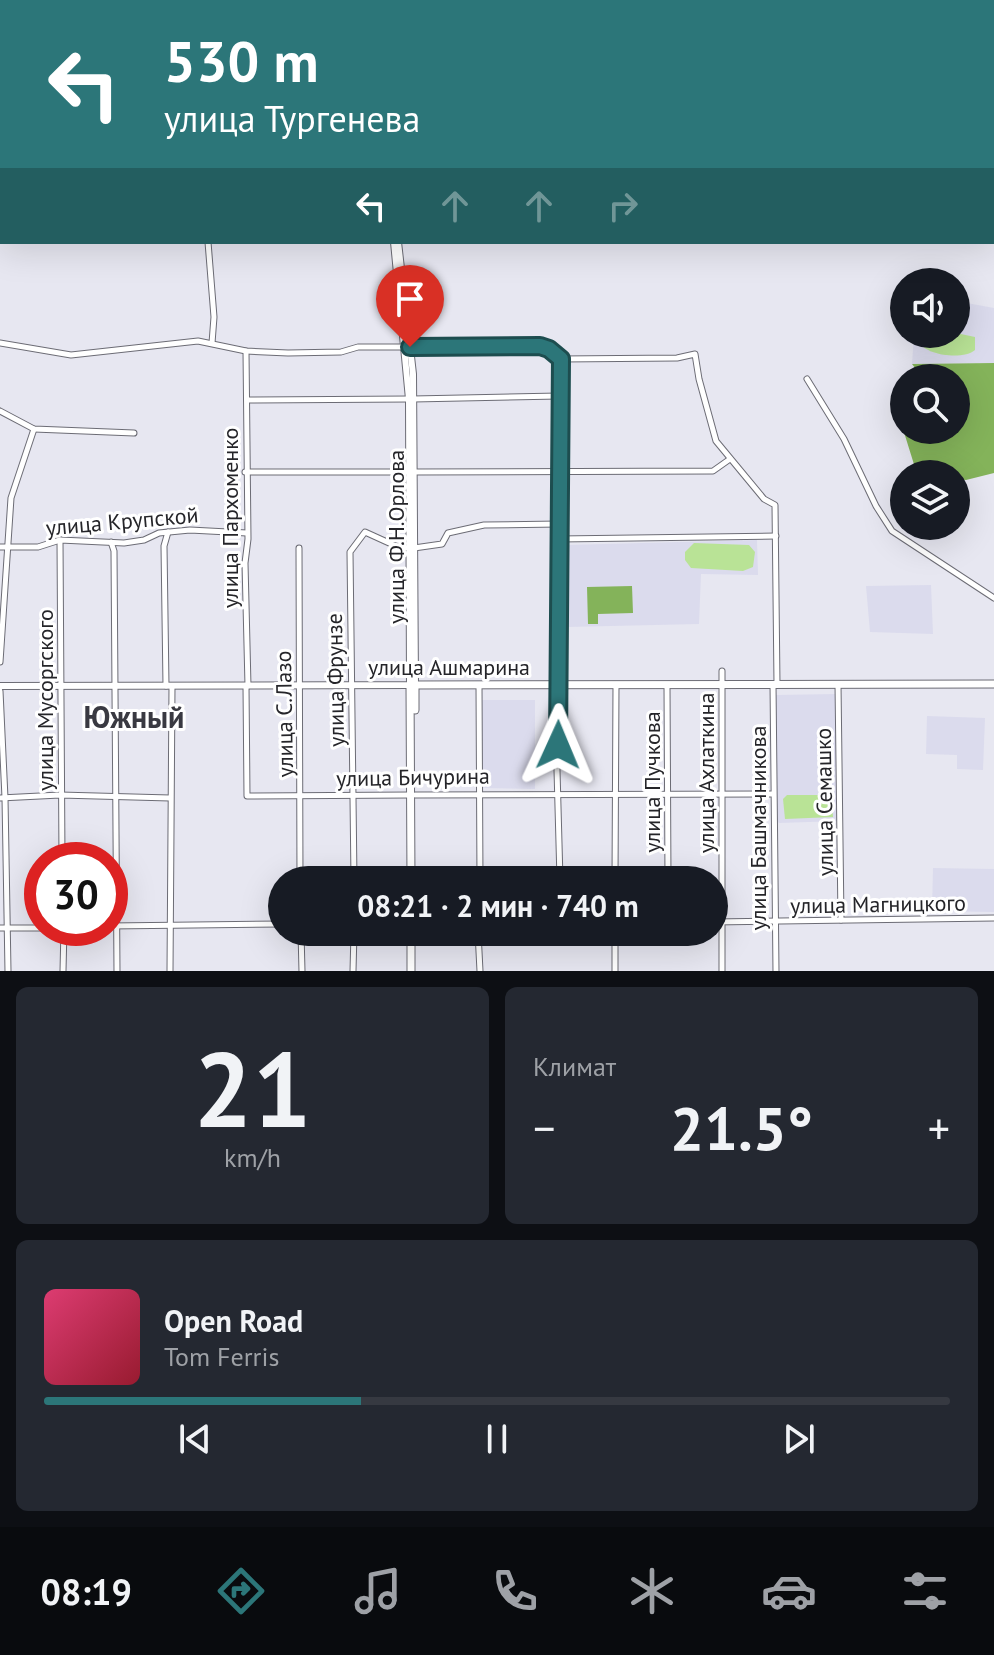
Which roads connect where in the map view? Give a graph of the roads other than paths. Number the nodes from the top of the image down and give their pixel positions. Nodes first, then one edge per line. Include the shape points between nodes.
1 (947, 0) edge
2 (958, 0) edge
3 (208, 244) edge
4 (396, 244) edge
5 (0, 343) edge
6 (212, 343) junction
7 (408, 347) junction
8 (246, 351) junction
9 (561, 359) junction
10 (807, 379) dead end
11 (559, 396) junction
12 (411, 399) junction
13 (247, 400) junction
14 (0, 411) edge
15 (34, 429) junction
16 (134, 433) dead end
17 (730, 459) junction
18 (558, 471) junction
19 (245, 472) junction
20 (411, 472) junction
21 (559, 524) junction
22 (168, 532) junction
23 (247, 533) junction
24 (776, 536) junction
25 (559, 539) junction
26 (60, 540) junction
27 (111, 542) junction
28 (4, 548) edge
29 (299, 548) dead end
30 (411, 548) junction
31 (994, 598) edge
32 (0, 662) edge
33 (722, 671) dead end
34 (667, 684) junction
35 (722, 684) junction
36 (775, 684) junction
37 (838, 684) junction
38 (994, 684) edge
39 (300, 685) junction
40 (351, 685) junction
41 (412, 685) junction
42 (479, 685) junction
43 (559, 685) junction
44 (616, 685) junction
45 (62, 686) junction
46 (114, 686) junction
47 (169, 686) junction
48 (247, 686) junction
49 (0, 688) edge
50 (722, 793) junction
51 (480, 794) junction
52 (616, 794) junction
53 (668, 794) junction
54 (773, 794) junction
55 (60, 795) junction
56 (412, 795) junction
57 (559, 795) junction
58 (247, 796) joint
59 (301, 796) junction
60 (353, 796) junction
61 (116, 797) junction
62 (3, 798) edge
63 (170, 798) junction
64 (61, 842) edge
65 (117, 842) edge
66 (300, 866) edge
67 (354, 866) edge
68 (413, 866) edge
69 (480, 866) edge
70 (560, 866) edge
71 (615, 866) edge
72 (668, 866) edge
73 (722, 866) edge
74 (994, 918) edge
75 (841, 920) junction
76 (774, 921) junction
77 (728, 922) edge
78 (268, 924) edge
79 (128, 926) edge
80 (170, 926) junction
81 (3, 928) edge
82 (24, 928) edge
83 (64, 946) edge
84 (118, 946) edge
85 (301, 946) edge
86 (354, 946) edge
87 (414, 946) edge
88 (479, 946) edge
89 (615, 946) edge
90 (722, 946) edge
91 (8, 971) edge
92 (63, 971) edge
93 (117, 971) edge
94 (170, 971) edge
95 (302, 971) edge
96 (353, 971) edge
97 (413, 971) edge
98 (480, 971) edge
99 (615, 971) edge
100 (722, 971) edge
101 (776, 971) edge

1 - 2 street
3 - 6 street
4 - 7 street, улица Ф.Н.Орлова
5 - 6 street via 71,355
6 - 8 street
7 - 8 street
7 - 9 street via 540,346
7 - 12 street, улица Ф.Н.Орлова
8 - 13 street, улица Пархоменко
9 - 11 street
9 - 17 street, улица Башмачникова via 695,354 714,436
10 - 31 street via 892,531
11 - 12 street
11 - 18 street
12 - 13 street
12 - 20 street, улица Ф.Н.Орлова
13 - 19 street, улица Пархоменко
14 - 15 street
15 - 16 street
15 - 28 street via 13,489
17 - 18 street via 713,471
17 - 24 street, улица Башмачникова via 775,505
18 - 20 street
18 - 21 street
19 - 20 street
19 - 23 street, улица Пархоменко
20 - 30 street, улица Ф.Н.Орлова
21 - 25 street
21 - 30 street via 484,525 448,533 442,544
22 - 23 street, улица Крупской
22 - 27 street, улица Крупской
22 - 47 street via 164,546
23 - 48 street, улица Пархоменко
24 - 25 street
24 - 36 street, улица Башмачникова
25 - 43 street
26 - 27 street, улица Крупской
26 - 28 street, улица Крупской
26 - 45 street, улица Мусоргского
27 - 46 street
28 - 32 street
29 - 39 street, улица С.Лазо
30 - 40 street, улица Фрунзе via 365,532 350,552
30 - 41 street, улица Ф.Н.Орлова
33 - 35 street, улица Ахлаткина
34 - 35 main road, улица Ашмарина
34 - 44 main road, улица Ашмарина
34 - 53 street, улица Пучкова
35 - 36 main road, улица Ашмарина
35 - 50 street, улица Ахлаткина
36 - 37 main road, улица Ашмарина
36 - 54 street, улица Башмачникова
37 - 38 main road, улица Ашмарина
37 - 75 street, улица Семашко
39 - 40 street, улица Ашмарина
39 - 48 street, улица Ашмарина
39 - 59 street, улица С.Лазо
40 - 41 street, улица Ашмарина
40 - 60 street, улица Фрунзе
41 - 42 main road, улица Ашмарина
41 - 56 main road, улица Ф.Н.Орлова
42 - 43 main road, улица Ашмарина
42 - 51 street
43 - 44 main road, улица Ашмарина
43 - 57 street
44 - 52 street
45 - 46 street, улица Ашмарина
45 - 49 street, улица Ашмарина
45 - 55 street, улица Мусоргского
46 - 47 street, улица Ашмарина
46 - 61 street
47 - 48 street, улица Ашмарина
47 - 63 street
48 - 58 street, улица Пархоменко
49 - 62 street
50 - 53 street, улица Бичурина
50 - 54 street, улица Бичурина
50 - 73 street, улица Ахлаткина
51 - 56 street, улица Бичурина
51 - 57 street, улица Бичурина
51 - 69 street
52 - 53 street, улица Бичурина
52 - 57 street, улица Бичурина
52 - 71 street
53 - 72 street, улица Пучкова
54 - 76 street, улица Башмачникова
55 - 61 street
55 - 62 street
55 - 64 street, улица Мусоргского
56 - 60 street, улица Бичурина
56 - 68 main road, улица Ф.Н.Орлова
57 - 70 street
58 - 59 street, улица Бичурина
59 - 60 street, улица Бичурина
59 - 66 street, улица С.Лазо
60 - 67 street, улица Фрунзе
61 - 63 street
61 - 65 street
62 - 81 street
63 - 80 street
74 - 75 street, улица Магницкого
75 - 76 street, улица Магницкого
76 - 77 street, улица Магницкого
76 - 101 street, улица Башмачникова
78 - 80 street
79 - 80 street
80 - 94 street
81 - 82 street
81 - 91 street
83 - 92 street
84 - 93 street
85 - 95 street
86 - 96 street
87 - 97 main road
88 - 98 street
89 - 99 street
90 - 100 street, улица Ахлаткина

